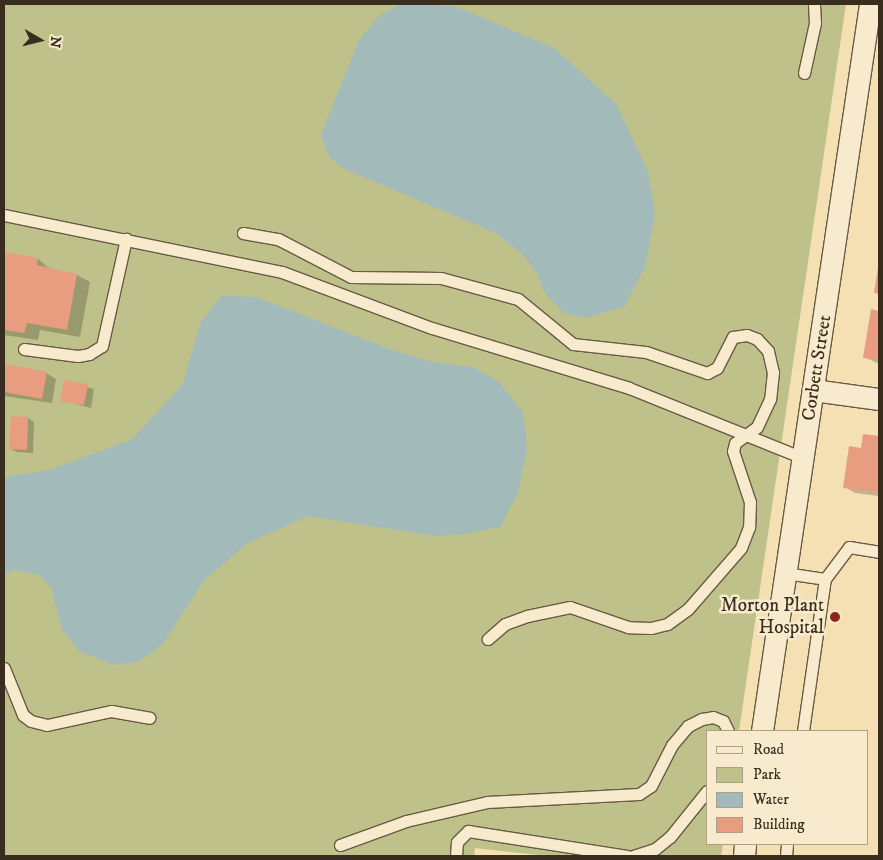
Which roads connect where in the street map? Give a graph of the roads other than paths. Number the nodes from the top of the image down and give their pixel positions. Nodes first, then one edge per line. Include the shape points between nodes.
1 (814, 4) edge
2 (870, 4) edge
3 (804, 73) dead end
4 (4, 215) edge
5 (243, 232) dead end
6 (126, 239) junction
7 (24, 349) dead end
8 (814, 390) junction
9 (879, 399) edge
10 (745, 434) junction
11 (803, 458) junction
12 (879, 552) edge
13 (786, 574) junction
14 (825, 579) junction
15 (488, 639) dead end
16 (4, 668) edge
17 (149, 718) dead end
18 (728, 730) edge
19 (762, 730) edge
20 (804, 730) edge
21 (706, 792) edge
22 (340, 845) dead end
23 (456, 856) edge
24 (627, 856) edge
25 (633, 856) edge

1 - 3 lane via 815,23
2 - 8 street, Corbett Street
4 - 6 lane
5 - 10 lane via 278,240 351,277 441,278 499,293 530,306 552,329 573,344 646,352 707,373 717,368 733,337 747,335 757,339 768,351 773,372 770,399 756,427
6 - 7 lane via 102,346 78,356
6 - 10 lane via 282,272 432,328 629,388
8 - 9 street
8 - 11 street, Corbett Street
10 - 11 lane
10 - 15 lane via 735,442 733,451 750,502 749,527 741,548 688,609 667,624 651,628 628,627 570,607 505,624
11 - 13 street, Corbett Street
12 - 14 lane via 849,547
13 - 14 lane
13 - 19 street, Corbett Street
14 - 20 lane
16 - 17 lane via 24,715 31,722 47,725 111,712
18 - 22 lane via 723,721 713,717 702,718 688,726 672,745 650,786 639,794 488,802 406,821
21 - 25 lane via 670,837 655,849
23 - 24 lane via 458,842 468,831

